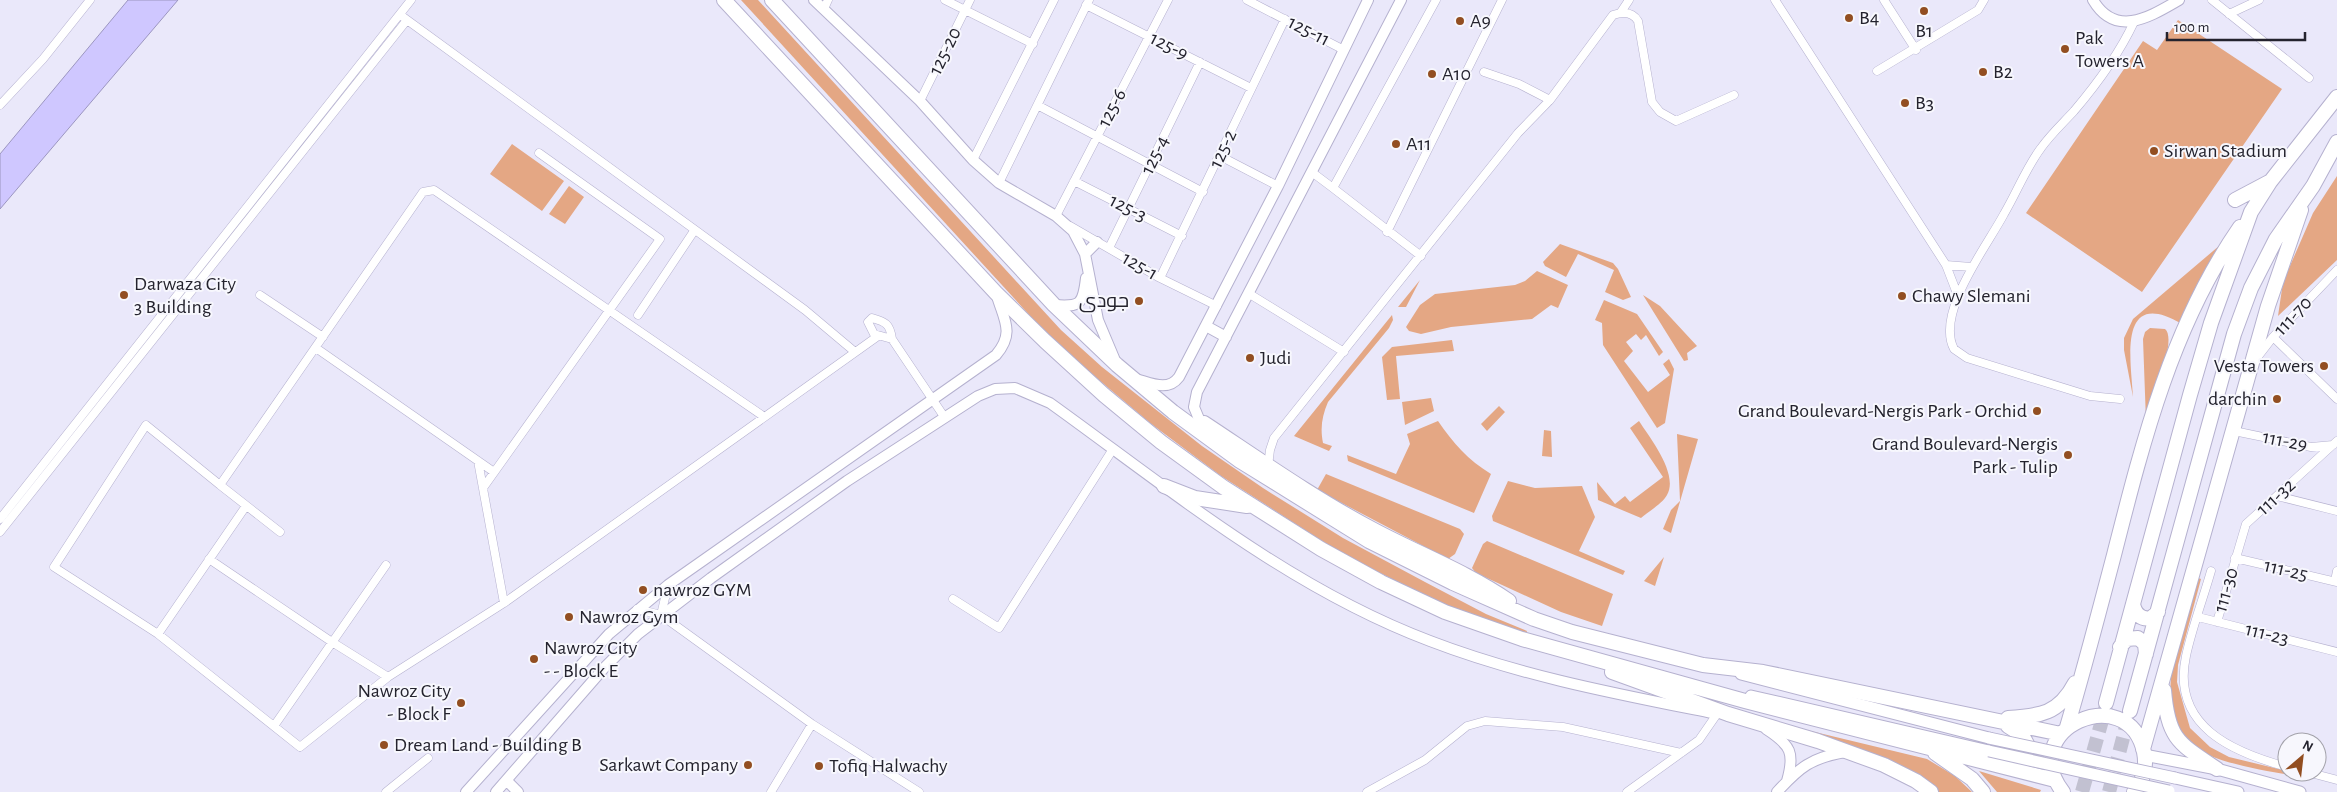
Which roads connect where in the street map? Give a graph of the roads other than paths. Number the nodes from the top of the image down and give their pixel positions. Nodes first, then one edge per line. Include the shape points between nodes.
1 (90, 0) edge
2 (411, 0) edge
3 (724, 0) edge
4 (772, 0) edge
5 (814, 0) edge
6 (945, 0) edge
7 (970, 0) edge
8 (1054, 0) edge
9 (1168, 0) edge
10 (1247, 0) edge
11 (1368, 0) edge
12 (1401, 0) edge
13 (1436, 0) edge
14 (1502, 0) edge
15 (1629, 0) edge
16 (1775, 0) edge
17 (1884, 0) edge
18 (1984, 0) edge
19 (2093, 0) edge
20 (2179, 0) edge
21 (2212, 0) edge
22 (2259, 0) edge
23 (1088, 3) edge
24 (826, 5) edge
25 (965, 10) junction
26 (1621, 12) junction
27 (2229, 14) junction
28 (403, 17) junction
29 (1285, 19) junction
30 (2134, 22) junction
31 (1149, 36) junction
32 (1033, 44) junction
33 (1344, 50) junction
34 (1916, 50) junction
35 (1200, 62) junction
36 (1877, 71) dead end
37 (1484, 72) dead end
38 (2309, 78) dead end
39 (1251, 88) junction
40 (1734, 95) dead end
41 (2337, 97) edge
42 (1550, 100) junction
43 (920, 101) junction
44 (0, 105) edge
45 (1039, 106) junction
46 (1098, 136) junction
47 (2336, 146) edge
48 (539, 153) dead end
49 (1220, 156) junction
50 (973, 160) junction
51 (1151, 164) junction
52 (1313, 173) junction
53 (1074, 181) junction
54 (2270, 182) junction
55 (999, 183) junction
56 (2312, 186) junction
57 (1275, 188) junction
58 (1332, 188) junction
59 (1203, 192) junction
60 (2234, 200) dead end
61 (1129, 209) junction
62 (2250, 212) junction
63 (1060, 219) junction
64 (694, 231) junction
65 (1387, 232) junction
66 (1182, 236) junction
67 (1097, 242) junction
68 (1109, 248) junction
69 (1085, 254) junction
70 (1421, 256) junction
71 (1946, 265) junction
72 (1971, 266) junction
73 (1087, 267) junction
74 (2337, 270) edge
75 (1160, 278) junction
76 (996, 293) junction
77 (1248, 293) junction
78 (260, 295) dead end
79 (1958, 296) junction
80 (1054, 305) junction
81 (1217, 306) junction
82 (610, 310) junction
83 (638, 315) dead end
84 (1206, 326) junction
85 (878, 336) junction
86 (323, 337) junction
87 (1226, 337) junction
88 (2273, 337) junction
89 (892, 339) junction
90 (316, 348) junction
91 (855, 352) junction
92 (1344, 352) junction
93 (1117, 365) junction
94 (2252, 365) junction
95 (1133, 378) junction
96 (931, 398) junction
97 (1157, 398) junction
98 (2120, 399) dead end
99 (2337, 399) edge
100 (763, 416) junction
101 (945, 418) junction
102 (1197, 419) junction
103 (2234, 431) junction
104 (1207, 436) junction
105 (2336, 444) edge
106 (1113, 448) junction
107 (478, 462) junction
108 (1268, 466) junction
109 (494, 472) junction
110 (220, 485) junction
111 (1164, 486) junction
112 (483, 488) junction
113 (2277, 496) junction
114 (246, 506) junction
115 (1259, 510) junction
116 (2337, 511) edge
117 (0, 520) edge
118 (0, 532) edge
119 (280, 532) dead end
120 (2235, 558) junction
121 (209, 559) junction
122 (386, 565) dead end
123 (2211, 571) dead end
124 (2337, 571) edge
125 (677, 578) junction
126 (2336, 581) edge
127 (668, 585) junction
128 (687, 595) junction
129 (953, 599) dead end
130 (504, 603) junction
131 (2133, 604) junction
132 (637, 609) junction
133 (2158, 612) junction
134 (661, 615) junction
135 (2198, 617) junction
136 (625, 619) junction
137 (1534, 619) junction
138 (2217, 622) junction
139 (158, 634) junction
140 (638, 634) junction
141 (1522, 639) junction
142 (332, 642) junction
143 (2120, 648) junction
144 (2337, 652) edge
145 (2146, 654) junction
146 (2087, 660) junction
147 (1703, 665) junction
148 (1650, 674) junction
149 (388, 677) junction
150 (2163, 682) junction
151 (2106, 703) tunnel mouth
152 (2130, 711) tunnel mouth
153 (1717, 714) junction
154 (1991, 720) junction
155 (1754, 722) junction
156 (812, 724) junction
157 (274, 726) junction
158 (2064, 731) junction
159 (1926, 747) junction
160 (1846, 752) junction
161 (2144, 752) junction
162 (1681, 753) junction
163 (428, 758) dead end
164 (2186, 763) junction
165 (2277, 764) edge
166 (2001, 766) junction
167 (2217, 769) junction
168 (507, 781) junction
169 (1787, 781) junction
170 (2056, 786) edge
171 (2170, 791) edge
172 (386, 792) edge
173 (466, 792) edge
174 (496, 792) edge
175 (518, 792) edge
176 (771, 792) edge
177 (919, 792) edge
178 (1366, 792) edge
179 (1628, 792) edge
180 (1777, 792) edge
181 (1931, 792) edge
182 (1983, 792) edge
183 (2134, 792) edge
184 (2238, 792) edge
185 (2300, 792) edge

1 - 44 street via 43,59
2 - 28 street
3 - 76 highway
4 - 80 highway
5 - 24 main road
6 - 25 street
7 - 25 street, 125-20
8 - 32 street
9 - 31 street, 125-6
10 - 29 street, 125-11
11 - 33 main road
12 - 52 main road
13 - 58 street
14 - 65 street
15 - 26 street
16 - 71 street
17 - 34 street
18 - 34 street via 1978,10
19 - 30 main road via 2114,19
20 - 30 main road
21 - 27 street
22 - 27 street
23 - 31 street, 125-9
23 - 45 street
24 - 43 main road
25 - 32 street
25 - 43 street, 125-20
26 - 40 street via 1636,17 1638,21 1652,102 1665,115 1676,121 1683,119
26 - 42 street via 1613,16
27 - 38 street
28 - 64 street
28 - 117 street
28 - 118 street
29 - 33 street, 125-11
29 - 39 street, 125-2
30 - 72 street via 2098,80 2035,156 2004,216
31 - 35 street, 125-9
31 - 46 street, 125-6
32 - 50 street
33 - 57 main road
34 - 36 street
35 - 39 street, 125-9
35 - 51 street, 125-4
37 - 42 street via 1519,84
39 - 49 street, 125-2
41 - 54 highway
42 - 70 street via 1518,133
43 - 50 main road
45 - 46 street
45 - 55 street
46 - 51 street
46 - 53 street, 125-6
47 - 56 highway
48 - 82 street via 660,239
49 - 57 street
49 - 59 street, 125-2
50 - 55 main road
51 - 59 street
51 - 61 street, 125-4
52 - 58 street
52 - 77 main road
53 - 61 street, 125-3
53 - 63 street, 125-6
54 - 60 highway
54 - 62 highway
55 - 63 main road
56 - 94 highway via 2279,271
56 - 133 highway via 2292,212 2261,267 2234,334
57 - 81 main road
58 - 65 street
59 - 66 street, 125-2
61 - 66 street, 125-3
61 - 68 street, 125-4
62 - 131 highway via 2211,323
62 - 146 highway via 2195,303 2171,360 2140,450
63 - 67 street, 125-1
63 - 69 main road via 1080,242
64 - 83 street
64 - 91 street via 805,310
65 - 70 street
66 - 75 street, 125-2
67 - 68 street, 125-1
67 - 69 main road
68 - 75 street, 125-1
69 - 73 main road
70 - 92 street
71 - 72 street
71 - 79 street
72 - 79 street
73 - 80 main road via 1082,299 1071,306
73 - 93 main road via 1098,320
74 - 88 street, 111-70
75 - 81 street, 125-1
76 - 96 main road via 1007,324 1003,345 990,359
76 - 115 highway via 1104,395 1161,442
77 - 87 main road
77 - 92 street
78 - 86 street
79 - 98 street via 1950,339 1954,350 1962,356 2090,396
80 - 93 highway
81 - 84 main road
82 - 86 street via 434,190 423,192
82 - 100 street
82 - 109 street
84 - 87 main road
84 - 95 main road via 1174,382 1164,386
85 - 89 street
85 - 89 street via 873,332 870,320 887,322
85 - 91 street
86 - 90 street
87 - 102 main road via 1194,400
88 - 94 street, 111-70
88 - 99 street
89 - 96 street
90 - 107 street
90 - 110 street
91 - 100 street
92 - 108 street via 1274,438
93 - 95 highway
94 - 103 highway
95 - 97 highway
96 - 101 street
96 - 125 main road
97 - 102 highway
97 - 104 highway
100 - 130 street
101 - 106 main road via 978,396 1006,387 1024,390 1050,403
101 - 128 main road via 847,481
102 - 104 main road
102 - 108 highway
103 - 105 street, 111-29 via 2311,447
103 - 150 highway
104 - 137 highway via 1274,484 1369,541 1424,570
105 - 113 street, 111-32
106 - 111 main road
106 - 129 street via 999,628
107 - 109 street
107 - 112 street
108 - 137 highway via 1373,529 1493,590
109 - 112 street
110 - 114 street
110 - 139 street via 146,425 54,567
111 - 115 highway via 1195,498
111 - 153 main road via 1300,578 1430,641 1506,667
112 - 130 street
113 - 116 street
113 - 120 street, 111-32 via 2246,524
114 - 119 street
114 - 121 street
115 - 141 highway via 1381,582 1445,612
120 - 126 street, 111-25
120 - 138 street, 111-30
121 - 139 street
121 - 142 street
122 - 142 street
123 - 135 street
124 - 126 street
125 - 127 main road
125 - 128 main road via 679,589
127 - 132 main road
127 - 134 street
128 - 134 main road
130 - 149 street
131 - 133 highway via 2136,613 2145,619
131 - 143 highway
132 - 134 street
132 - 136 main road
133 - 145 highway
134 - 140 main road
134 - 156 street
135 - 138 street, 111-23
135 - 165 street via 2185,667 2189,698 2198,718 2230,747
136 - 140 main road via 634,624
136 - 173 main road
137 - 147 highway via 1572,632
138 - 144 street, 111-23
139 - 157 street
140 - 168 main road via 604,668
141 - 148 highway
141 - 155 highway
142 - 149 street
142 - 157 street
143 - 145 highway via 2126,639 2138,638 2145,644
143 - 151 highway
145 - 152 highway
146 - 154 highway via 2070,693 2052,710 2032,716
146 - 158 highway
147 - 154 highway via 1763,672
147 - 184 main road, bridge via 1989,738
148 - 159 highway
148 - 171 main road, bridge
149 - 157 street via 300,746
150 - 161 highway
150 - 167 highway via 2166,718 2172,731 2189,749
153 - 155 main road
153 - 162 street via 1699,740
154 - 158 highway
154 - 166 highway via 2019,732 2027,744 2026,756 2020,763
155 - 160 highway
155 - 169 main road via 1789,748 1793,759
156 - 176 street
156 - 177 street
158 - 161 highway via 2088,717 2111,717 2131,729
158 - 170 highway via 2052,754
159 - 166 highway
159 - 182 highway via 1972,779
160 - 169 main road via 1822,756 1804,764
160 - 181 highway via 1901,773
161 - 164 main road
161 - 183 highway via 2144,774
162 - 178 street via 1563,727 1485,721 1467,726 1425,760
162 - 179 street
163 - 172 street
164 - 167 main road
164 - 171 main road via 2171,772
166 - 170 highway
167 - 185 main road
168 - 174 main road
168 - 175 main road
169 - 180 main road

